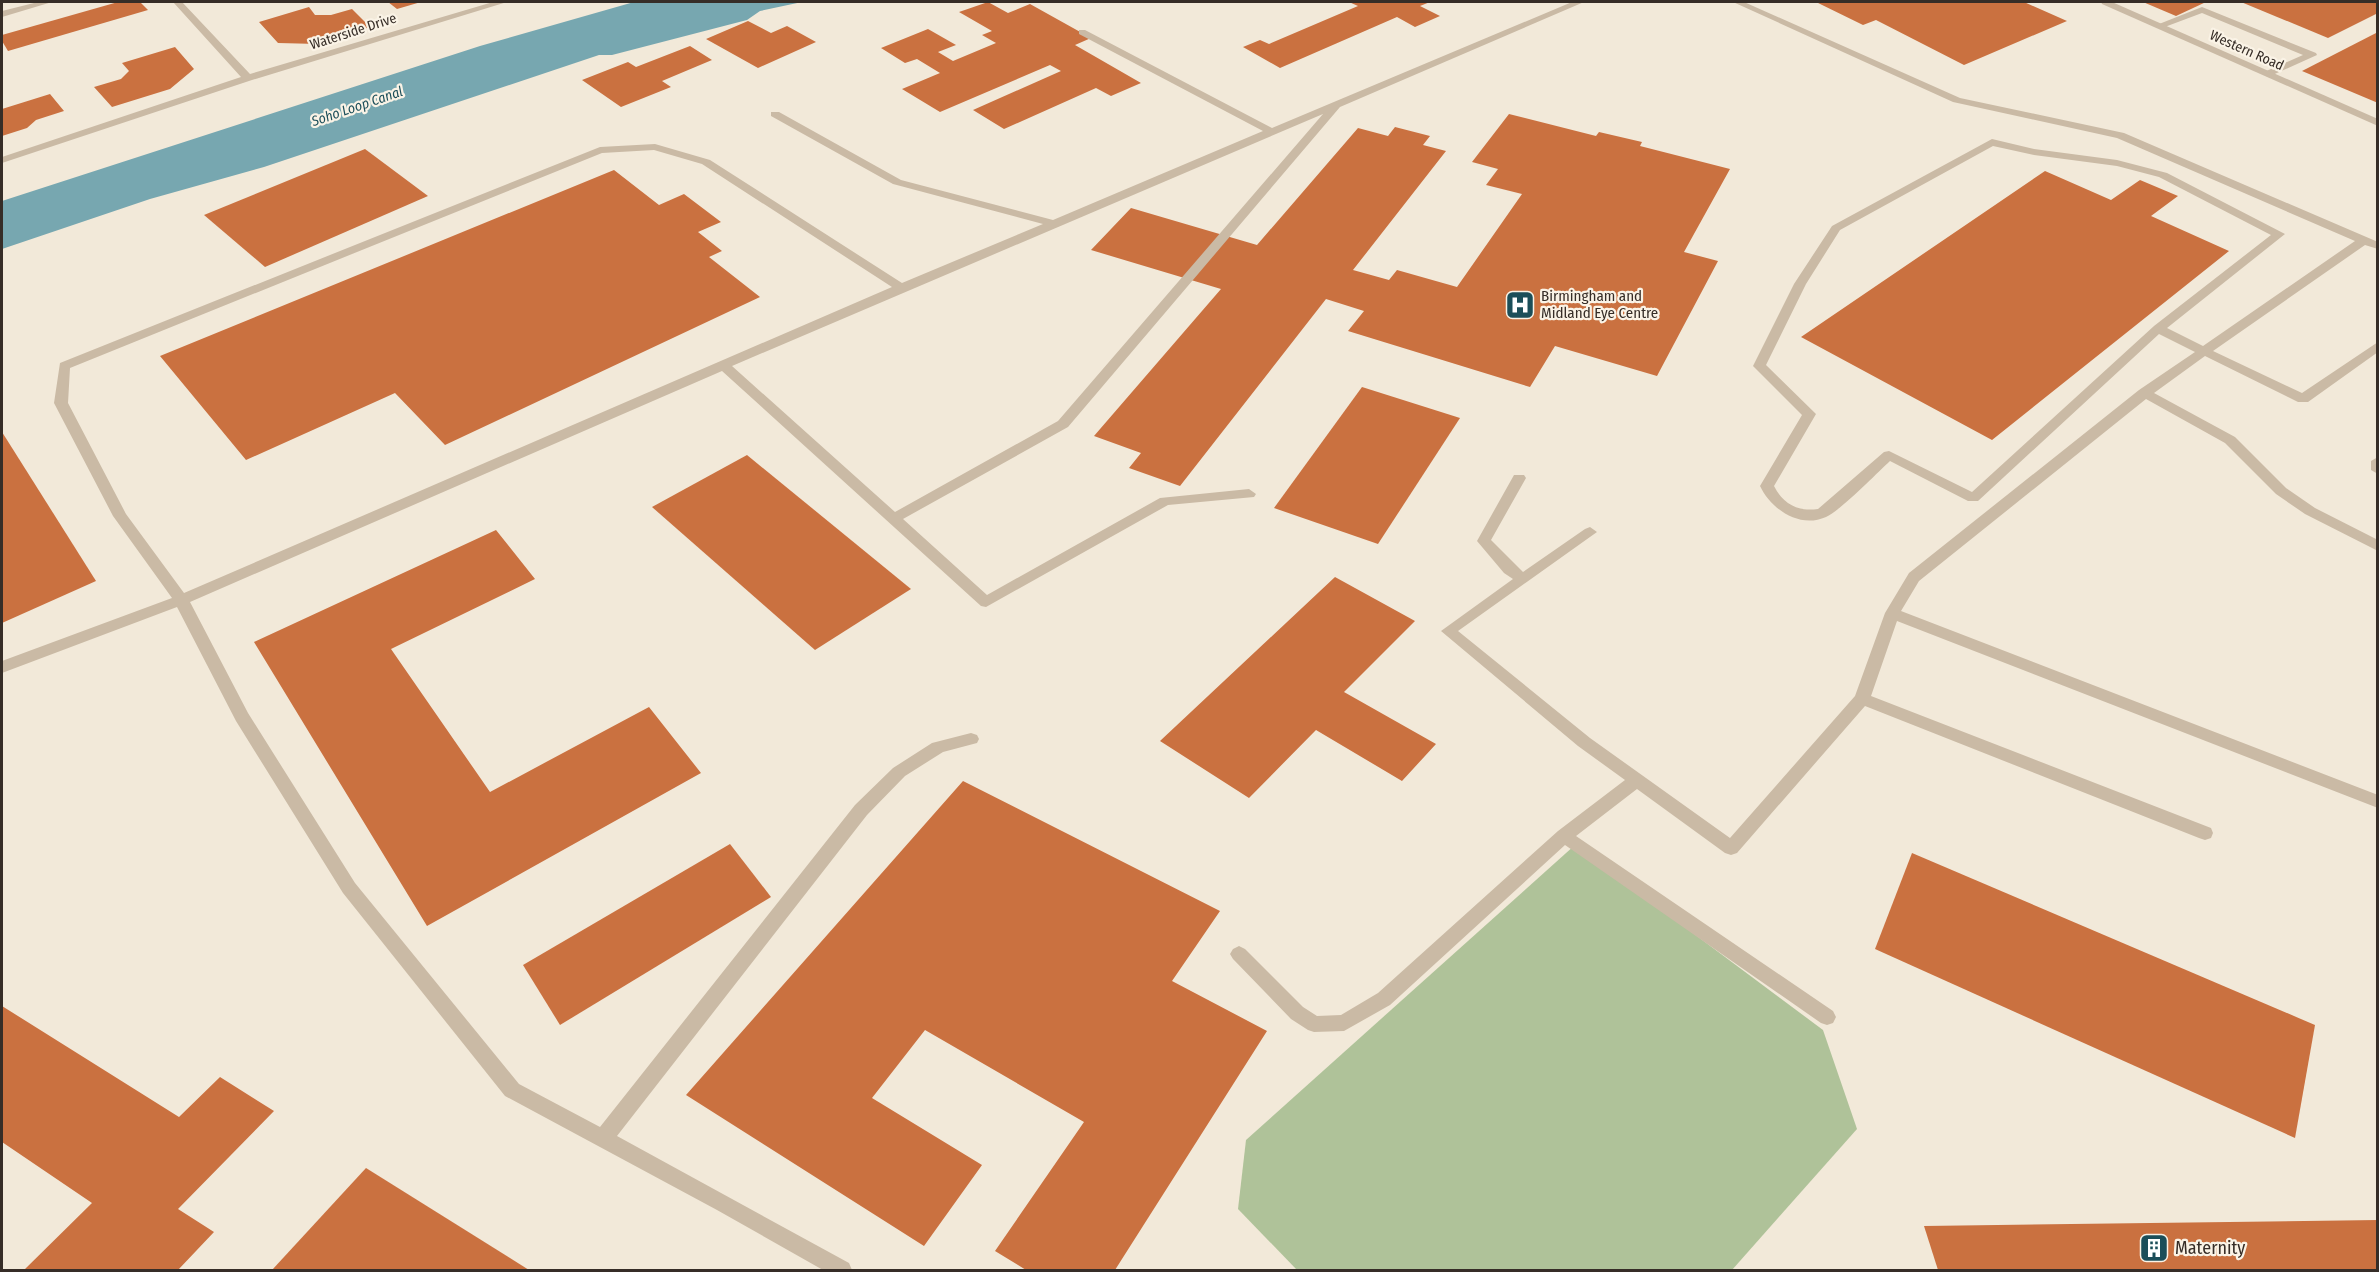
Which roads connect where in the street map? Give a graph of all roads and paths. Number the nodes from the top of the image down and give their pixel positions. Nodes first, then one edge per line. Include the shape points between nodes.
1 (47, 2) edge
2 (177, 2) edge
3 (501, 2) edge
4 (1579, 2) edge
5 (1737, 2) edge
6 (2104, 2) edge
7 (2, 14) edge
8 (2160, 26) junction
9 (1082, 32) dead end
10 (2268, 74) junction
11 (248, 78) junction
12 (1338, 102) junction
13 (775, 114) dead end
14 (2378, 123) edge
15 (1270, 131) junction
16 (2, 160) edge
17 (1053, 224) junction
18 (2364, 240) junction
19 (2378, 246) edge
20 (900, 288) junction
21 (2158, 329) junction
22 (2378, 346) edge
23 (2204, 350) junction
24 (723, 365) junction
25 (2144, 393) junction
26 (2378, 461) edge
27 (2378, 470) edge
28 (1519, 478) dead end
29 (1249, 494) dead end
30 (893, 519) junction
31 (1590, 532) dead end
32 (2378, 546) edge
33 (1523, 579) junction
34 (181, 600) junction
35 (1892, 614) junction
36 (2, 667) edge
37 (1862, 699) junction
38 (970, 740) dead end
39 (1638, 780) junction
40 (2378, 802) edge
41 (2205, 833) dead end
42 (1564, 836) junction
43 (1239, 954) dead end
44 (1827, 1017) dead end
45 (603, 1138) junction
46 (842, 1270) edge

1 - 7 street
2 - 11 street
3 - 11 street, Waterside Drive
4 - 12 street
5 - 18 street via 1957,100 2120,135
6 - 8 street, Western Road
8 - 10 street, Western Road
8 - 10 street via 2202,10 2312,55
9 - 15 street
10 - 14 street, Western Road
11 - 16 street, Waterside Drive
12 - 15 street
12 - 30 street via 1063,424
13 - 17 street via 897,182
15 - 17 street
17 - 20 street
18 - 19 street
18 - 23 street
20 - 24 street
20 - 34 street via 706,162 655,147 600,150 64,366 61,403 120,516
21 - 21 street via 1973,498 1889,455 1822,513 1810,516 1794,512 1779,506 1771,496 1767,486 1809,414 1759,366 1800,284 1836,228 1992,142 2163,175 2279,234
21 - 23 street
22 - 23 street via 2303,399
23 - 25 street
24 - 30 street
24 - 34 street
25 - 32 street via 2230,440 2281,491 2310,511
25 - 35 street via 1914,577
26 - 27 street
28 - 33 street via 1484,541
29 - 30 street via 1166,501 986,602
31 - 33 street
33 - 39 street via 1448,631 1584,742
34 - 36 street
34 - 45 street via 242,717 349,888 512,1090
35 - 37 street
35 - 40 street
37 - 39 street via 1731,848
37 - 41 street
38 - 45 street via 938,747 898,772 861,810
39 - 42 street
42 - 43 street via 1384,999 1344,1023 1314,1024 1297,1013
42 - 44 street
45 - 46 street

